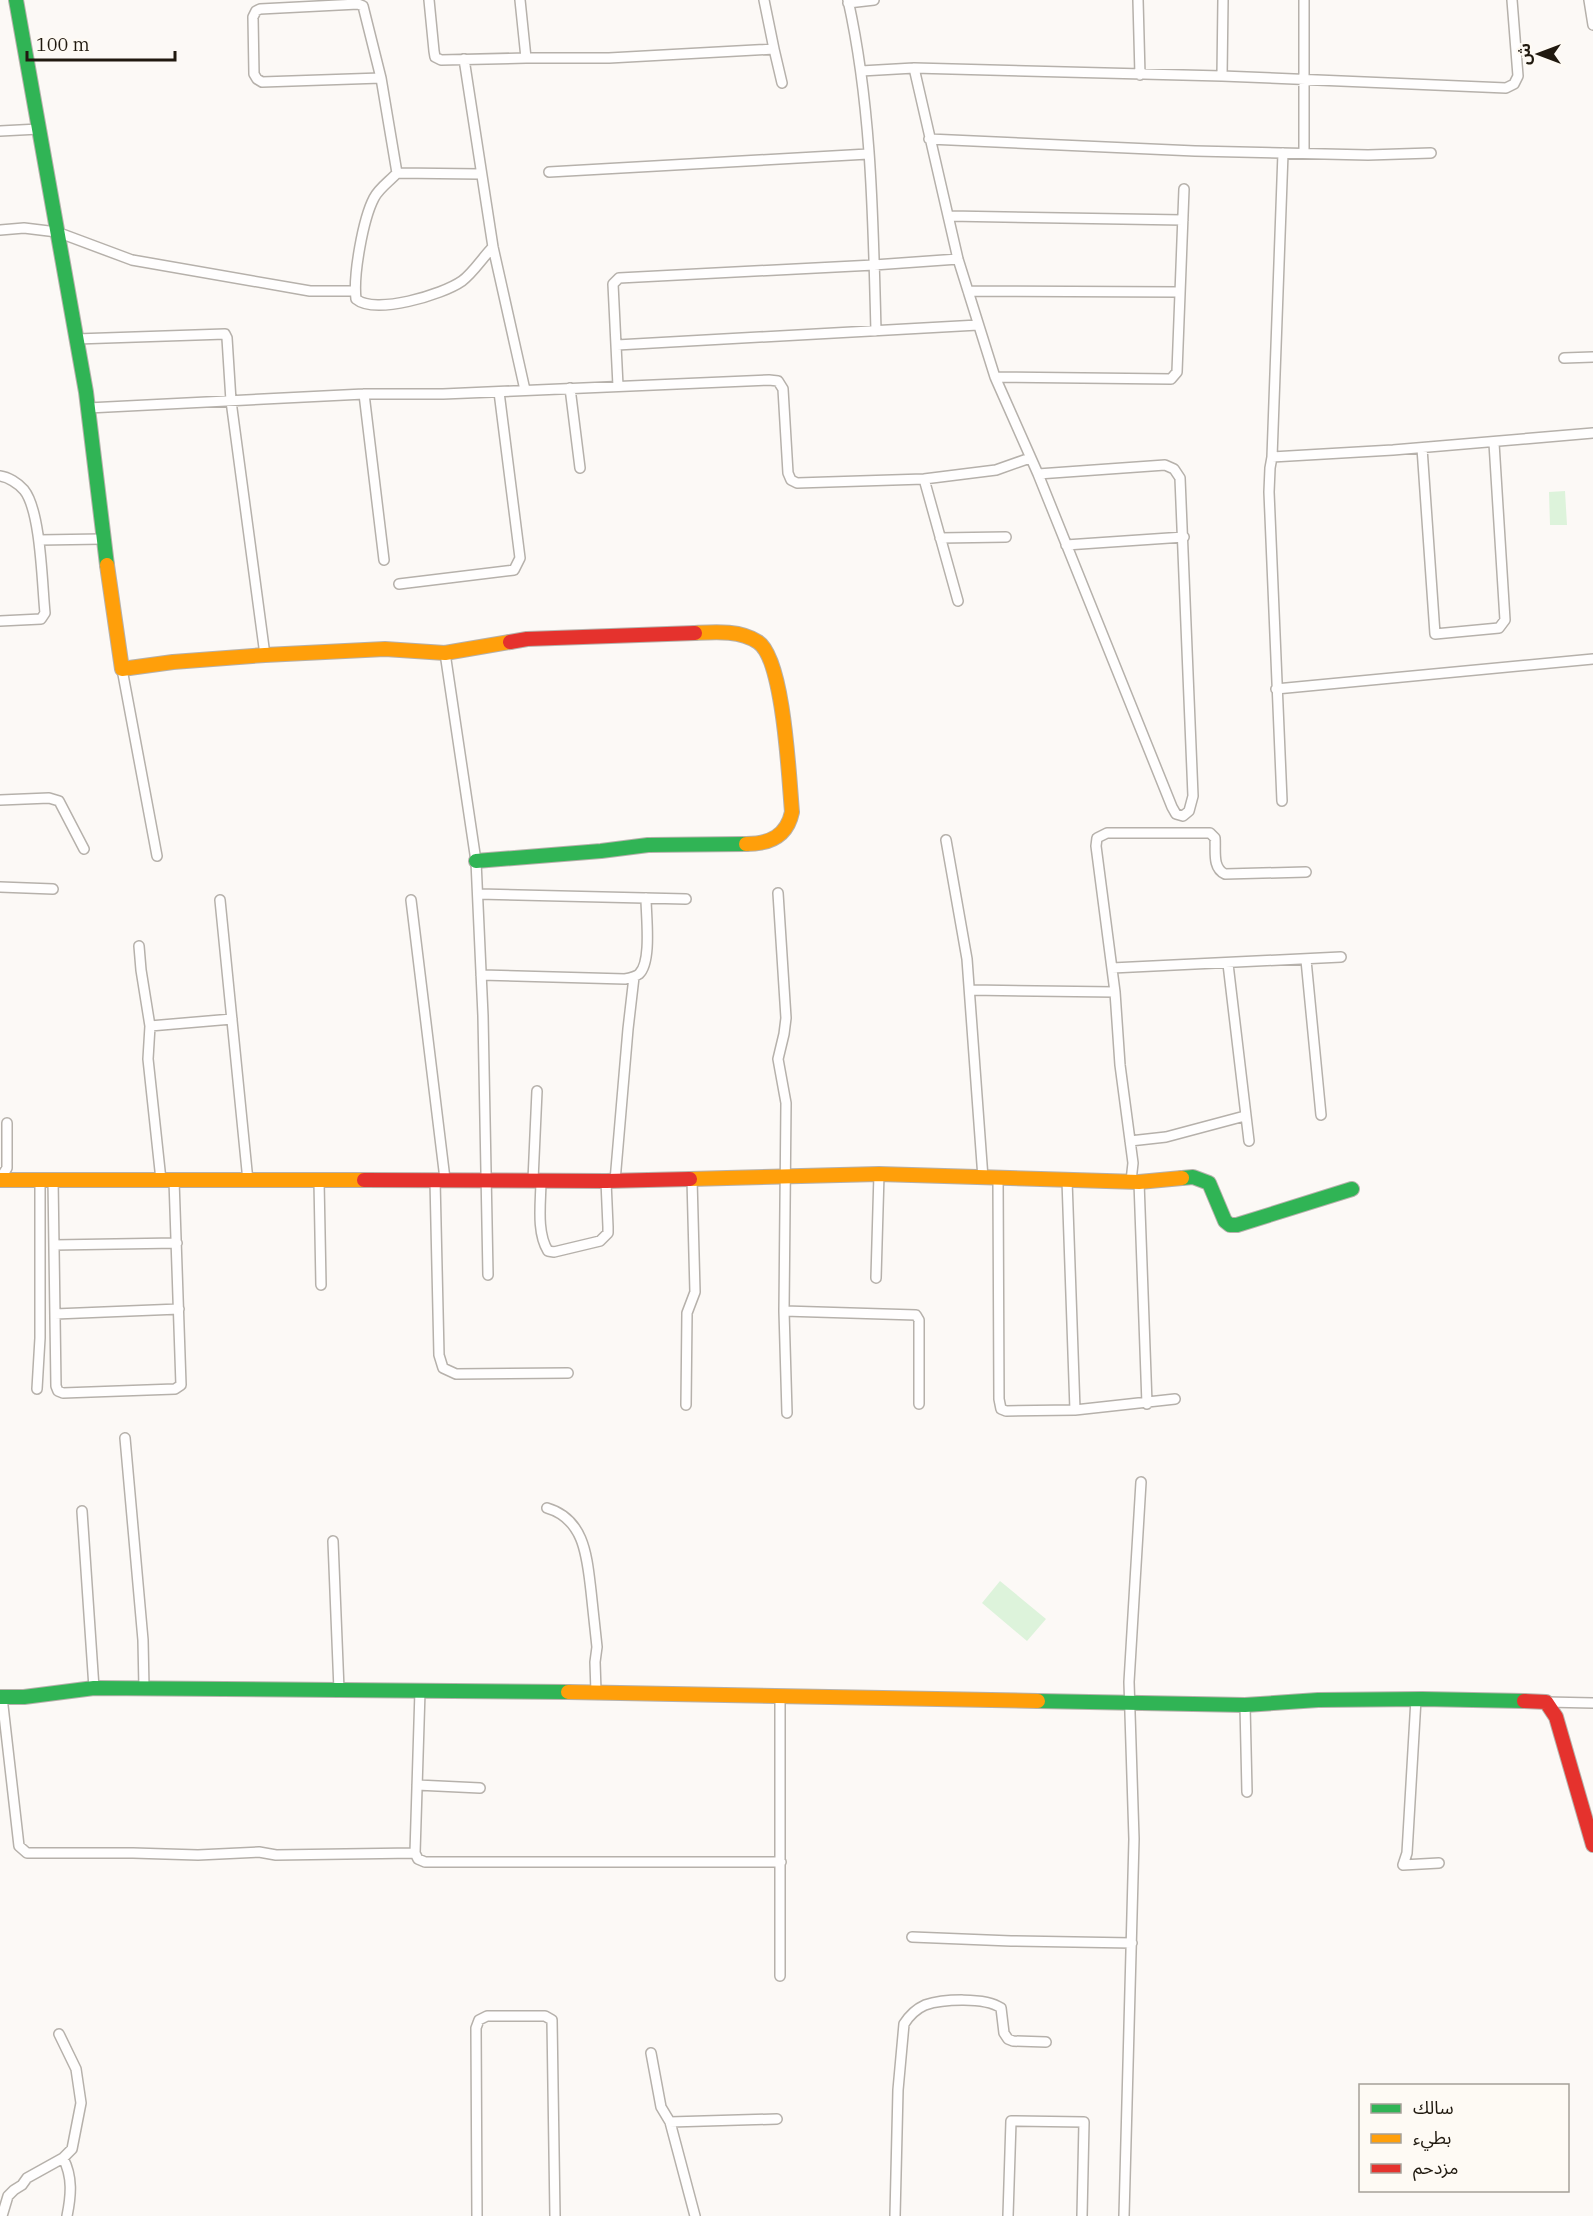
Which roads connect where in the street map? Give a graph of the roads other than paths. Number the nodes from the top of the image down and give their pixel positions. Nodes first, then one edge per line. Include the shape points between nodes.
1 (16, 0) edge
2 (429, 0) edge
3 (520, 0) edge
4 (764, 0) edge
5 (874, 0) edge
6 (1138, 0) edge
7 (1223, 0) edge
8 (1304, 0) edge
9 (1512, 0) edge
10 (1589, 0) edge
11 (848, 2) edge
12 (1593, 25) edge
13 (774, 49) junction
14 (464, 58) junction
15 (526, 58) junction
16 (914, 68) junction
17 (861, 71) junction
18 (1140, 75) junction
19 (1222, 76) junction
20 (381, 78) junction
21 (1303, 81) junction
22 (782, 83) dead end
23 (39, 129) junction
24 (0, 131) edge
25 (929, 139) junction
26 (1283, 153) junction
27 (1304, 153) junction
28 (1431, 153) dead end
29 (868, 154) junction
30 (549, 172) dead end
31 (397, 173) junction
32 (480, 174) junction
33 (1184, 189) dead end
34 (949, 216) junction
35 (1183, 220) junction
36 (0, 230) edge
37 (57, 232) junction
38 (493, 247) junction
39 (958, 259) junction
40 (874, 265) junction
41 (355, 291) junction
42 (968, 291) junction
43 (1179, 292) junction
44 (978, 325) junction
45 (876, 331) junction
46 (76, 339) junction
47 (617, 345) junction
48 (1593, 357) edge
49 (1564, 358) dead end
50 (995, 377) junction
51 (618, 386) junction
52 (570, 388) junction
53 (525, 390) junction
54 (499, 392) junction
55 (364, 394) junction
56 (231, 401) junction
57 (88, 408) junction
58 (1593, 433) edge
59 (1494, 443) junction
60 (1422, 448) junction
61 (1272, 457) junction
62 (1030, 458) junction
63 (580, 468) dead end
64 (1038, 474) junction
65 (0, 476) edge
66 (924, 479) junction
67 (1006, 537) dead end
68 (1184, 537) junction
69 (940, 538) junction
70 (103, 539) junction
71 (39, 540) junction
72 (1066, 545) junction
73 (384, 560) dead end
74 (399, 584) dead end
75 (958, 601) dead end
76 (0, 621) edge
77 (445, 653) junction
78 (264, 655) junction
79 (1593, 658) edge
80 (122, 669) junction
81 (1276, 689) junction
82 (0, 800) edge
83 (1282, 801) dead end
84 (946, 840) dead end
85 (84, 849) dead end
86 (157, 856) dead end
87 (477, 861) junction
88 (1306, 872) dead end
89 (0, 886) edge
90 (53, 889) dead end
91 (778, 893) dead end
92 (478, 894) junction
93 (646, 898) junction
94 (686, 899) dead end
95 (220, 900) dead end
96 (411, 900) dead end
97 (140, 946) dead end
98 (1341, 957) dead end
99 (1306, 960) junction
100 (1228, 964) junction
101 (1112, 968) junction
102 (481, 975) junction
103 (634, 977) junction
104 (970, 990) junction
105 (1115, 992) junction
106 (232, 1019) junction
107 (150, 1026) junction
108 (537, 1091) dead end
109 (1321, 1115) dead end
110 (1241, 1117) dead end
111 (7, 1123) dead end
112 (1130, 1141) junction
113 (1249, 1141) dead end
114 (879, 1174) junction
115 (787, 1177) junction
116 (983, 1178) junction
117 (0, 1179) edge
118 (47, 1179) junction
119 (486, 1179) junction
120 (692, 1179) junction
121 (998, 1179) junction
122 (1067, 1179) junction
123 (167, 1180) junction
124 (440, 1180) junction
125 (537, 1180) junction
126 (248, 1181) junction
127 (319, 1181) junction
128 (611, 1181) junction
129 (1135, 1181) junction
130 (1352, 1189) dead end
131 (177, 1243) junction
132 (54, 1245) junction
133 (488, 1275) dead end
134 (876, 1278) dead end
135 (321, 1285) dead end
136 (179, 1309) junction
137 (784, 1311) junction
138 (55, 1314) junction
139 (568, 1373) dead end
140 (37, 1389) dead end
141 (1175, 1400) dead end
142 (919, 1404) dead end
143 (1147, 1404) junction
144 (686, 1405) dead end
145 (1075, 1410) junction
146 (787, 1413) dead end
147 (125, 1438) dead end
148 (1142, 1482) dead end
149 (547, 1508) dead end
150 (82, 1511) dead end
151 (333, 1541) dead end
152 (94, 1688) junction
153 (144, 1689) junction
154 (339, 1690) junction
155 (420, 1691) junction
156 (596, 1692) junction
157 (780, 1696) junction
158 (1, 1697) edge
159 (1416, 1699) junction
160 (1133, 1700) junction
161 (1546, 1702) junction
162 (1593, 1703) edge
163 (1245, 1705) junction
164 (417, 1785) junction
165 (480, 1788) dead end
166 (1247, 1792) dead end
167 (1593, 1845) edge
168 (416, 1853) junction
169 (781, 1862) junction
170 (1439, 1863) dead end
171 (912, 1937) dead end
172 (1132, 1943) junction
173 (780, 1976) dead end
174 (59, 2034) dead end
175 (1046, 2042) dead end
176 (651, 2053) dead end
177 (777, 2119) dead end
178 (670, 2122) junction
179 (63, 2158) junction
180 (2, 2216) edge
181 (67, 2216) edge
182 (477, 2216) edge
183 (555, 2216) edge
184 (695, 2216) edge
185 (895, 2216) edge
186 (1008, 2216) edge
187 (1082, 2216) edge
188 (1124, 2216) edge

1 - 23 street
2 - 14 street via 435,57
3 - 15 street
4 - 13 street
5 - 11 street
6 - 18 street
7 - 19 street
8 - 21 street
9 - 21 street via 1518,76 1506,88
10 - 12 street
11 - 17 street
13 - 15 street via 609,58
13 - 22 street
14 - 15 street
14 - 32 street
16 - 17 street
16 - 18 street
16 - 25 street
17 - 29 street
18 - 19 street
19 - 21 street
20 - 20 street via 363,6 358,3 256,11 254,74 262,82
20 - 31 street
21 - 27 street
23 - 24 street
23 - 37 street
25 - 26 street
25 - 34 street
26 - 27 street
26 - 61 street
27 - 28 street
29 - 30 street
29 - 40 street
31 - 32 street
31 - 41 street via 375,195 369,210
32 - 38 street
33 - 35 street
34 - 35 street
34 - 39 street
35 - 43 street
36 - 37 street
37 - 41 street via 132,260 310,291
37 - 46 street
38 - 41 street via 463,280 436,293 405,302 361,304
38 - 53 street
39 - 40 street
39 - 42 street
40 - 45 street
40 - 47 street via 619,278 613,284
42 - 43 street
42 - 44 street
43 - 50 street via 1177,372 1171,379
44 - 45 street
44 - 50 street
45 - 47 street
46 - 56 street via 225,334
46 - 57 street
47 - 51 street
48 - 49 street
50 - 62 street
51 - 52 street
51 - 66 street via 778,381 783,389 791,480 805,484
52 - 53 street
52 - 63 street
53 - 54 street
54 - 55 street
54 - 74 street via 518,564 514,570
55 - 56 street
55 - 73 street
56 - 57 street
56 - 78 street
57 - 70 street
58 - 59 street
59 - 60 street
59 - 60 street via 1505,620 1499,628 1434,633
60 - 61 street
61 - 81 street via 1269,492
62 - 64 street
62 - 66 street via 996,470
64 - 68 street via 1165,465 1180,478
64 - 72 street
65 - 71 street via 24,490
66 - 69 street
67 - 69 street
68 - 72 street
68 - 72 street via 1193,796 1189,811 1183,816 1172,807
69 - 75 street
70 - 71 street
70 - 80 street
71 - 76 street via 45,613 42,619
77 - 78 street via 385,649
77 - 87 street
77 - 87 street via 527,639 740,633 766,650 781,704 792,812 781,836 756,844 648,845
78 - 80 street
79 - 81 street
80 - 86 street
81 - 83 street
82 - 85 street via 59,801
84 - 104 street
87 - 92 street
88 - 101 street via 1225,874 1216,866 1215,838 1210,832 1101,834 1096,846
89 - 90 street
91 - 115 street via 786,1018 778,1059 786,1104
92 - 93 street
92 - 102 street
93 - 94 street
93 - 103 street via 646,960
95 - 106 street
96 - 124 street
97 - 107 street
98 - 99 street
99 - 100 street
99 - 109 street
100 - 101 street
100 - 113 street
101 - 105 street
102 - 103 street
102 - 119 street
103 - 128 street
104 - 105 street
104 - 116 street
105 - 112 street
106 - 107 street
106 - 126 street
107 - 123 street via 148,1059
108 - 125 street
110 - 112 street via 1166,1137
111 - 117 street via 7,1168
112 - 129 street
114 - 115 street
114 - 116 street
114 - 134 street
115 - 120 street
115 - 137 street
116 - 121 street
117 - 118 street
118 - 123 street
118 - 132 street
118 - 140 street
119 - 124 street
119 - 125 street
119 - 133 street
120 - 128 street
120 - 144 street via 695,1292 687,1313
121 - 122 street
121 - 145 street via 999,1405 1006,1411
122 - 129 street
122 - 145 street
123 - 126 street
123 - 131 street
124 - 127 street
124 - 139 street via 439,1355 443,1368 456,1374
125 - 128 street
125 - 128 street via 544,1245 554,1252 604,1238
126 - 127 street
127 - 135 street
129 - 130 street via 1193,1177 1204,1181 1212,1187 1225,1221 1237,1226
129 - 143 street
131 - 132 street
131 - 136 street
132 - 138 street
136 - 138 street
136 - 138 street via 182,1382 175,1389 61,1393 56,1386
137 - 142 street via 916,1315
137 - 146 street
141 - 143 street
143 - 145 street
147 - 153 street
148 - 160 street
149 - 156 street via 565,1517 583,1543 597,1647
150 - 152 street
151 - 154 street
152 - 153 street
152 - 158 street
153 - 154 street
154 - 155 street
155 - 156 street
155 - 164 street
156 - 157 street
157 - 160 street
157 - 169 street
158 - 168 street via 19,1846 27,1853
159 - 161 street
159 - 163 street
159 - 170 street via 1407,1853 1403,1864
160 - 163 street
160 - 172 street
161 - 162 street
161 - 167 street via 1556,1717
163 - 166 street
164 - 165 street
164 - 168 street
168 - 169 street via 425,1862
169 - 173 street
171 - 172 street
172 - 188 street
174 - 179 street via 76,2069 81,2103 72,2149
175 - 185 street via 1008,2039 1000,2008 983,2001 926,2005 908,2017 904,2024 898,2090
176 - 178 street via 661,2107
177 - 178 street
178 - 184 street
179 - 180 street via 14,2190
179 - 181 street via 71,2185
182 - 183 street via 477,2024 487,2016 545,2016 553,2024
186 - 187 street via 1011,2121 1084,2122

